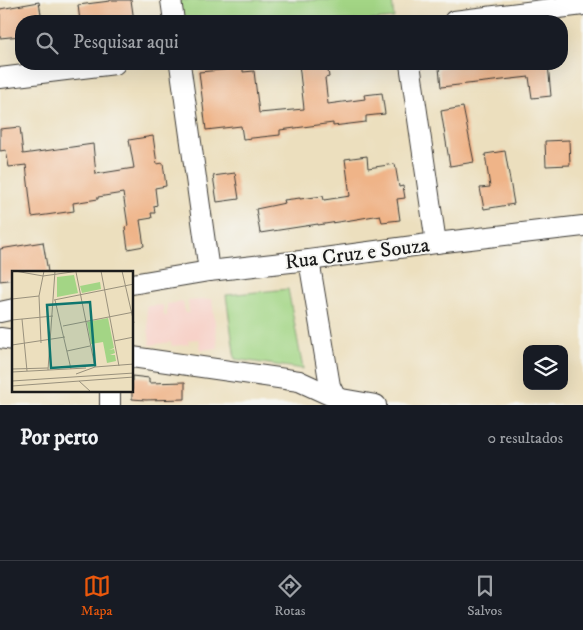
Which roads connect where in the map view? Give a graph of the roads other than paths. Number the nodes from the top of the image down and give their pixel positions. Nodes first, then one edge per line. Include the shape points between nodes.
1 (171, 0) edge
2 (583, 5) edge
3 (173, 15) edge
4 (502, 15) edge
5 (66, 70) edge
6 (181, 70) edge
7 (411, 70) edge
8 (0, 78) edge
9 (583, 226) edge
10 (436, 243) junction
11 (310, 260) junction
12 (209, 271) junction
13 (134, 284) edge
14 (134, 357) edge
15 (110, 392) edge
16 (337, 401) edge
17 (110, 405) edge
18 (376, 405) edge

1 - 3 street
2 - 4 street
5 - 8 street
6 - 12 street
7 - 10 street
9 - 10 street, Rua Cruz e Souza
10 - 11 street, Rua Cruz e Souza
11 - 12 street, Rua Cruz e Souza
11 - 16 street via 330,386
12 - 13 street, Rua Cruz e Souza
14 - 16 street via 299,381
15 - 17 street
16 - 18 street

